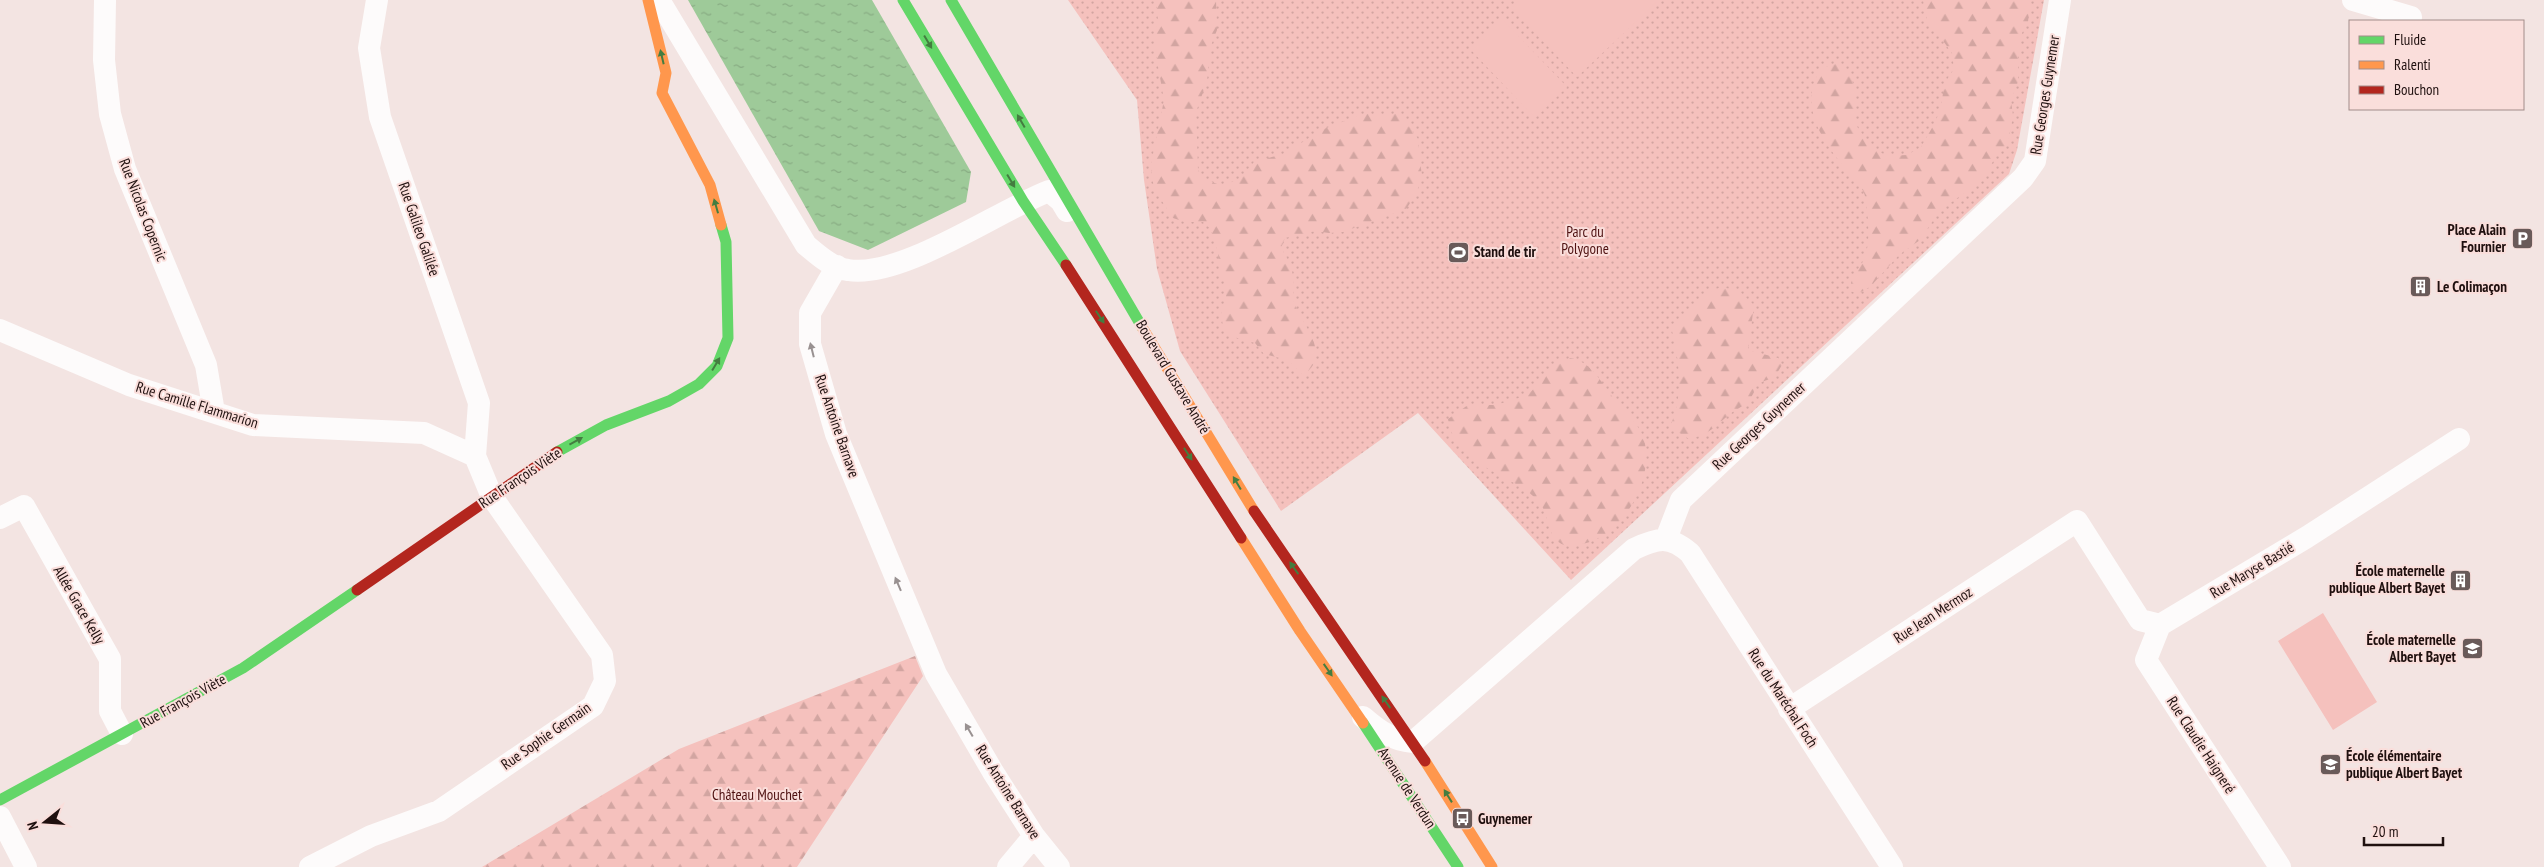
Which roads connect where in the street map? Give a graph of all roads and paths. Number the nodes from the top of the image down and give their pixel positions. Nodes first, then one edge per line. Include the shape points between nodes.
1 (105, 0) edge
2 (377, 0) edge
3 (648, 0) edge
4 (659, 0) edge
5 (903, 0) edge
6 (951, 0) edge
7 (2060, 0) edge
8 (2353, 0) edge
9 (2411, 17) dead end
10 (1030, 198) junction
11 (838, 266) junction
12 (1116, 284) junction
13 (0, 330) edge
14 (214, 412) junction
15 (2460, 439) dead end
16 (475, 456) junction
17 (492, 497) junction
18 (0, 518) edge
19 (1263, 524) junction
20 (1666, 539) junction
21 (1248, 549) junction
22 (2160, 625) junction
23 (1790, 709) junction
24 (1355, 710) junction
25 (122, 734) junction
26 (1413, 742) junction
27 (0, 800) edge
28 (0, 817) edge
29 (1034, 836) junction
30 (2278, 864) edge
31 (26, 867) edge
32 (310, 867) edge
33 (1008, 867) edge
34 (1058, 867) edge
35 (1458, 867) edge
36 (1492, 867) edge
37 (1892, 867) edge

1 - 14 street, Rue Nicolas Copernic via 104,60 110,114 125,170 206,365
2 - 16 street, Rue Galileo Galilée via 369,48 380,117 479,403
17 -> 3 main road, Rue François Viète via 561,450 606,425 668,401 699,384 717,366 728,338 726,242 710,185 662,93 666,73
4 - 11 street via 806,245
5 -> 10 main road, Boulevard Gustave André
12 -> 6 main road, Boulevard Gustave André
7 - 20 street, Rue Georges Guynemer via 2035,161 2023,178 1681,500
8 - 9 street
10 - 11 street via 897,265 872,271 848,270
10 - 12 street via 1049,190 1061,201 1087,245
10 -> 21 main road, Boulevard Gustave André
29 -> 11 street, Rue Antoine Barnave via 936,674 836,434 810,344 810,313
19 -> 12 main road, Boulevard Gustave André
13 - 14 street, Rue Camille Flammarion via 129,385
14 - 16 street, Rue Camille Flammarion via 253,425 424,433
15 - 22 street, Rue Maryse Bastié via 2307,537
16 - 17 street
17 - 25 main road, Rue François Viète via 244,668
17 - 32 street, Rue Sophie Germain via 602,655 605,682 593,706 439,811 371,836
18 - 25 street, Allée Grace Kelly via 24,506 110,659 110,711
19 - 21 street
26 -> 19 main road, Boulevard Gustave André
20 - 23 street, Rue du Maréchal Foch via 1678,543 1690,553
20 - 26 street via 1650,541 1634,549
21 -> 24 main road, Boulevard Gustave André
22 - 23 street, Rue Jean Mermoz via 2140,620 2077,521
22 - 30 street, Rue Claudie Haigneré via 2146,660
23 - 37 street, Rue du Maréchal Foch
24 - 26 street via 1376,729 1397,741
24 - 35 main road, Avenue de Verdun
25 - 27 main road, Rue François Viète
36 -> 26 main road, Avenue de Verdun
28 - 31 street
29 - 33 street
29 - 34 street, Rue Antoine Barnave

